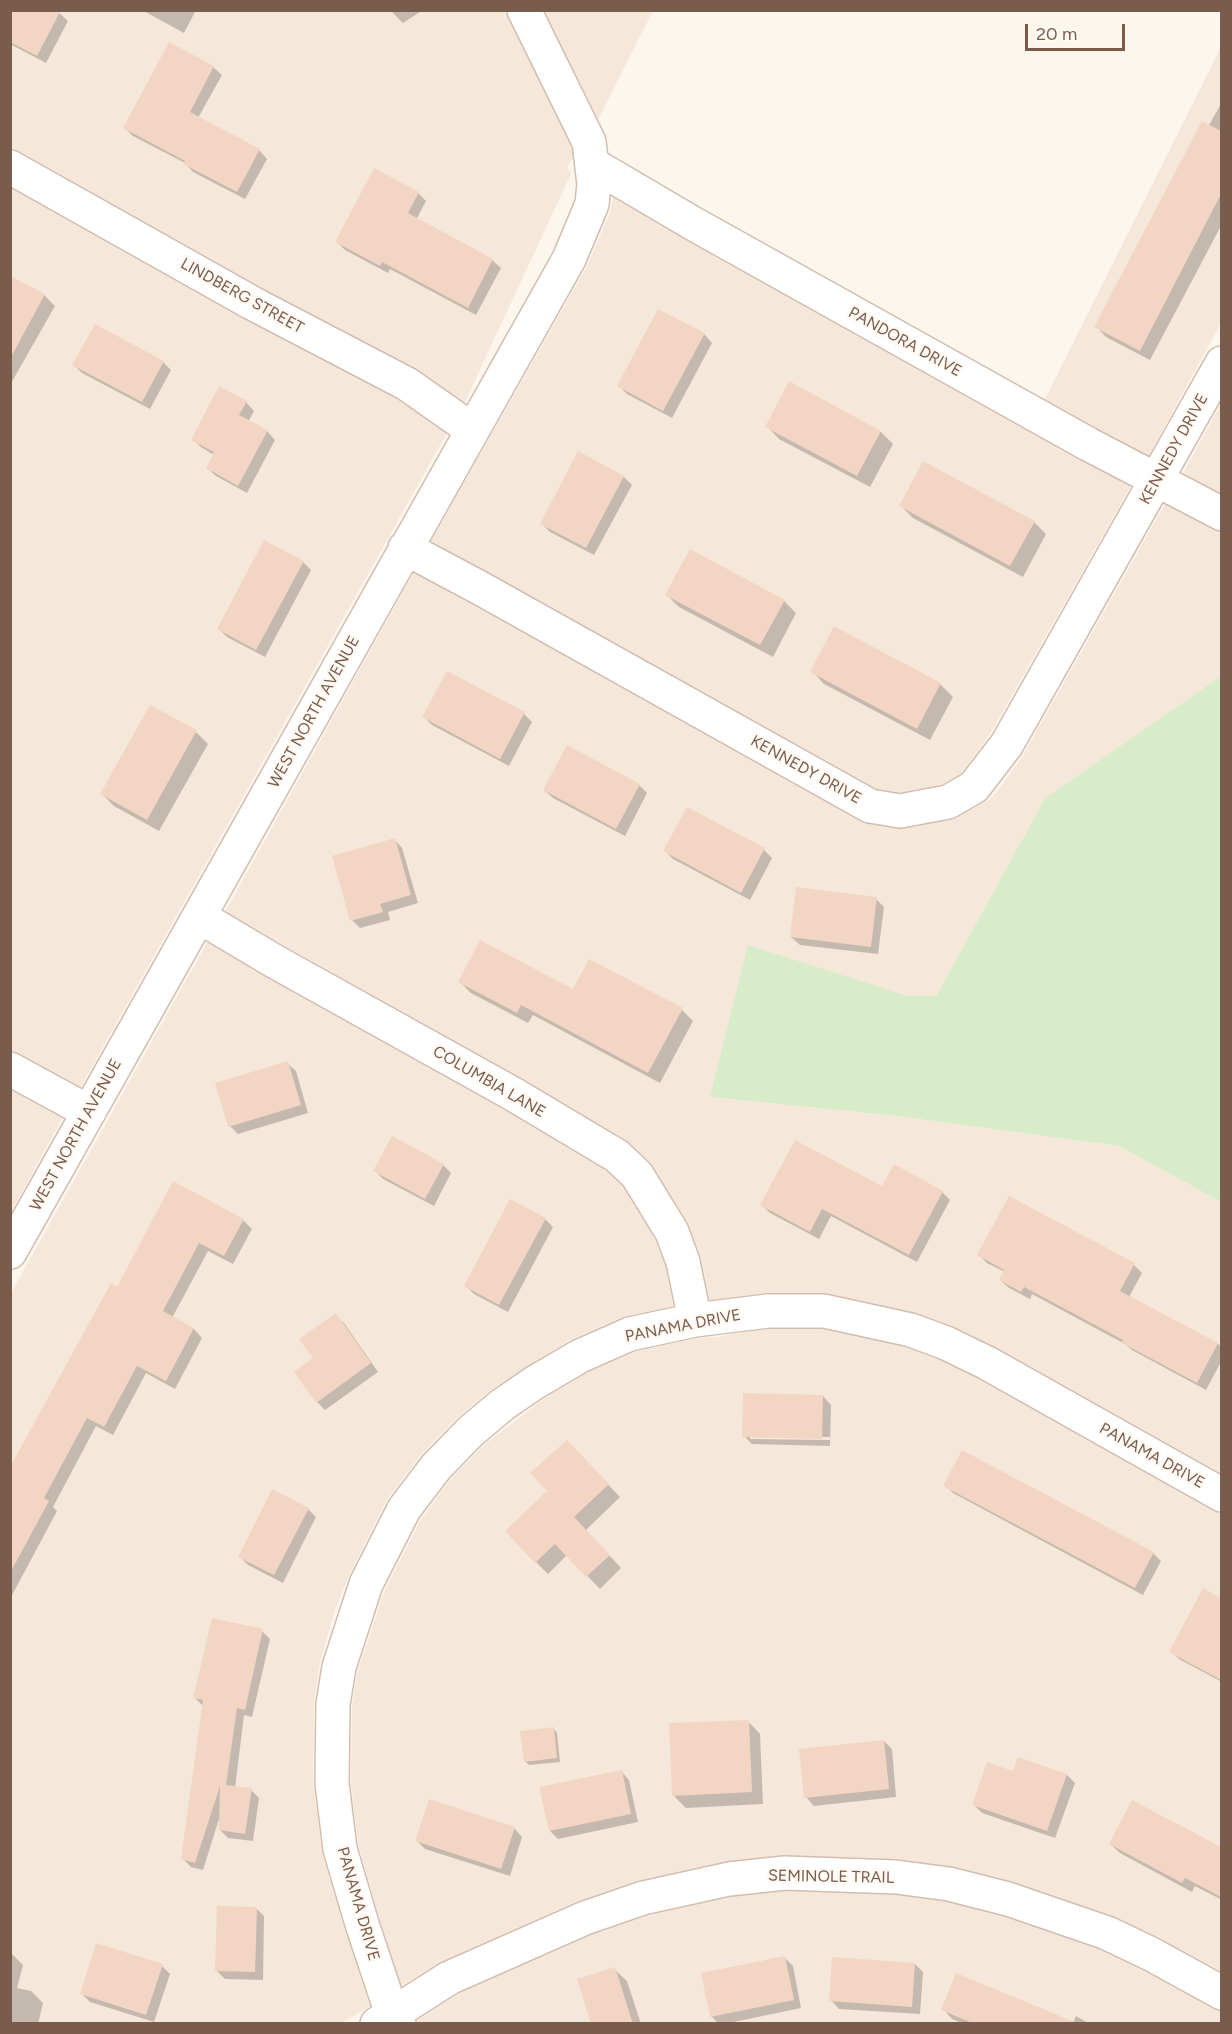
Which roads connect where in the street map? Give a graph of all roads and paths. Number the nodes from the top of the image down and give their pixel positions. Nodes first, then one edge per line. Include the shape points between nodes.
1 (524, 10) edge
2 (592, 164) junction
3 (10, 167) edge
4 (1221, 363) edge
5 (471, 429) junction
6 (1156, 480) junction
7 (1221, 514) edge
8 (405, 548) junction
9 (200, 917) junction
10 (10, 1069) edge
11 (89, 1112) junction
12 (10, 1252) edge
13 (695, 1320) junction
14 (1221, 1495) edge
15 (1221, 1993) edge
16 (389, 2020) edge

1 - 2 street, WEST NORTH AVENUE via 589,142
2 - 5 street, WEST NORTH AVENUE via 592,204 569,259
2 - 6 street, PANDORA DRIVE via 694,225
3 - 5 street, LINDBERG STREET via 252,303 407,384
4 - 6 street, KENNEDY DRIVE
5 - 8 street, WEST NORTH AVENUE
6 - 7 street, PANDORA DRIVE
6 - 8 street, KENNEDY DRIVE via 1007,744 985,776 948,802 900,811 870,806
8 - 9 street, WEST NORTH AVENUE
9 - 11 street, WEST NORTH AVENUE
9 - 13 street, COLUMBIA LANE via 617,1156 637,1175 672,1232 683,1262
10 - 11 street
11 - 12 street, WEST NORTH AVENUE
13 - 14 street, PANAMA DRIVE via 768,1311 824,1311 911,1330 987,1363
13 - 16 street, PANAMA DRIVE via 620,1338 580,1356 502,1405 436,1467 404,1509 366,1584 336,1685 332,1783 340,1849
15 - 16 street, SEMINOLE TRAIL via 1107,1933 1008,1899 949,1884 896,1877 784,1873 729,1879 643,1898 594,1915 449,1978

